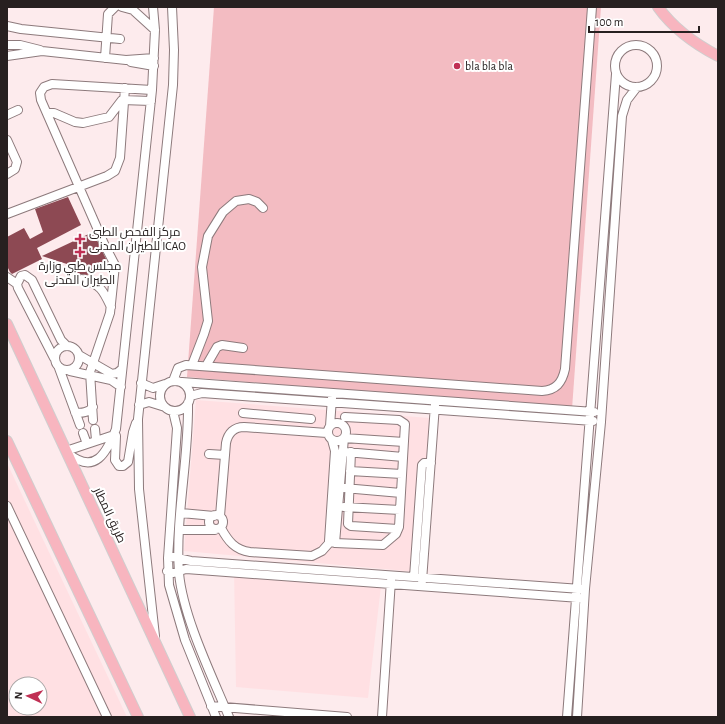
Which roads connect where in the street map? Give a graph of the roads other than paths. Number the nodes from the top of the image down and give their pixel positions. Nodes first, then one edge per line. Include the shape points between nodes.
1 (116, 7) edge
2 (122, 7) edge
3 (153, 7) edge
4 (172, 7) edge
5 (592, 7) edge
6 (658, 7) edge
7 (134, 9) edge
8 (7, 26) edge
9 (155, 30) junction
10 (106, 37) junction
11 (120, 39) dead end
12 (7, 45) edge
13 (42, 51) junction
14 (7, 56) edge
15 (718, 56) edge
16 (105, 58) junction
17 (154, 62) junction
18 (616, 74) junction
19 (125, 88) junction
20 (637, 88) junction
21 (152, 90) junction
22 (124, 100) junction
23 (151, 101) junction
24 (18, 110) dead end
25 (8, 112) edge
26 (47, 113) junction
27 (7, 140) edge
28 (7, 174) edge
29 (80, 186) junction
30 (263, 208) dead end
31 (7, 214) edge
32 (7, 277) edge
33 (82, 279) dead end
34 (17, 284) junction
35 (111, 307) junction
36 (7, 324) edge
37 (67, 346) junction
38 (243, 348) dead end
39 (79, 355) junction
40 (54, 358) junction
41 (93, 363) junction
42 (192, 365) junction
43 (206, 366) junction
44 (59, 368) junction
45 (122, 369) junction
46 (70, 371) junction
47 (90, 375) junction
48 (182, 382) junction
49 (142, 383) junction
50 (169, 383) junction
51 (120, 387) junction
52 (332, 393) junction
53 (346, 394) junction
54 (189, 400) junction
55 (436, 400) junction
56 (332, 402) junction
57 (346, 403) junction
58 (139, 405) junction
59 (92, 407) junction
60 (165, 407) junction
61 (435, 410) junction
62 (173, 411) junction
63 (590, 411) junction
64 (75, 412) junction
65 (602, 412) junction
66 (243, 413) dead end
67 (259, 414) junction
68 (345, 417) junction
69 (300, 418) junction
70 (138, 419) junction
71 (311, 419) dead end
72 (94, 420) dead end
73 (589, 421) junction
74 (601, 422) junction
75 (80, 425) dead end
76 (344, 427) junction
77 (258, 428) junction
78 (95, 429) dead end
79 (299, 431) junction
80 (115, 432) junction
81 (83, 433) dead end
82 (330, 433) junction
83 (344, 438) junction
84 (96, 440) junction
85 (7, 441) edge
86 (404, 442) junction
87 (87, 444) junction
88 (342, 451) junction
89 (67, 452) junction
90 (351, 452) junction
91 (209, 454) dead end
92 (225, 455) junction
93 (403, 457) junction
94 (350, 471) junction
95 (402, 474) junction
96 (339, 487) junction
97 (349, 488) junction
98 (401, 493) junction
99 (7, 506) edge
100 (334, 506) junction
101 (348, 507) junction
102 (400, 510) junction
103 (181, 513) junction
104 (217, 516) junction
105 (218, 529) junction
106 (398, 529) junction
107 (180, 530) junction
108 (333, 543) junction
109 (168, 558) junction
110 (179, 558) junction
111 (168, 571) junction
112 (179, 571) junction
113 (392, 575) junction
114 (418, 577) junction
115 (391, 584) junction
116 (422, 586) junction
117 (581, 589) junction
118 (576, 597) junction
119 (585, 598) junction
120 (158, 648) junction
121 (211, 706) junction
122 (224, 706) junction
123 (107, 717) edge
124 (138, 717) edge
125 (190, 717) edge
126 (216, 717) edge
127 (229, 717) edge
128 (347, 717) edge
129 (382, 717) edge
130 (567, 717) edge
131 (577, 717) edge

1 - 10 street via 108,14
2 - 7 street
3 - 9 street
4 - 49 street via 173,85
5 - 43 street via 564,369 560,383 542,391
6 - 15 main road via 687,36
7 - 9 street
8 - 10 street via 21,30
9 - 17 street
10 - 11 street
10 - 16 street
12 - 13 street
13 - 14 street
13 - 16 street
16 - 17 street
17 - 21 street
18 - 20 street via 626,85
18 - 20 street via 617,56 625,48 636,45 648,48 655,57 657,69 648,84
18 - 63 street
19 - 21 street
19 - 22 street
19 - 26 street via 49,84 40,93
20 - 65 street via 627,100 622,116
21 - 23 street
22 - 23 street
22 - 26 street via 120,101 109,117 83,123
22 - 29 street via 118,165 107,176
23 - 45 street
24 - 25 street
26 - 29 street
27 - 28 street via 17,162 15,169
29 - 31 street
29 - 35 street via 114,262
30 - 42 street via 253,200 236,201 223,212 211,230 202,267 208,321
32 - 34 street
33 - 35 street via 101,288
34 - 37 street via 25,275 32,280 61,340
34 - 40 street
35 - 41 street
36 - 89 main road, طريق المطار
37 - 39 street via 74,348
37 - 40 street via 56,351
38 - 43 street via 222,345 217,347
39 - 41 street
39 - 46 street via 76,366
40 - 44 street
41 - 45 street via 112,374 117,374
41 - 47 street
42 - 43 street
42 - 50 street via 178,368
44 - 46 street
44 - 64 street
45 - 51 street
46 - 47 street
47 - 51 street via 114,381
47 - 59 street
48 - 50 street
48 - 52 street
48 - 54 street via 188,388
49 - 50 street via 153,388
49 - 58 street
50 - 60 street via 160,393
51 - 80 street
52 - 53 street
52 - 56 street
53 - 55 street
53 - 57 street
54 - 56 street via 202,393
54 - 62 street via 182,409
54 - 103 street
55 - 61 street
55 - 63 street
56 - 57 street
56 - 82 street
57 - 61 street
57 - 68 street
58 - 60 street via 149,402
58 - 70 street
59 - 64 street via 89,411
59 - 72 street
60 - 62 street
61 - 73 street
61 - 114 street
62 - 109 street via 176,428
63 - 65 street
63 - 73 street
64 - 75 street
65 - 74 street
66 - 67 street
67 - 69 street
67 - 77 street
68 - 76 street
68 - 86 street via 401,420 405,426
69 - 71 street
69 - 79 street
70 - 80 street via 128,462 123,466 119,466 115,460
70 - 120 street via 140,508 150,608
73 - 74 street
73 - 117 street
74 - 117 street
76 - 82 street via 339,423
76 - 83 street
77 - 79 street
77 - 92 street via 241,427 231,432 226,439
78 - 84 street
79 - 82 street
80 - 84 street
80 - 89 street via 106,451 96,460 80,461
81 - 87 street
82 - 83 street via 340,441
82 - 100 street via 335,451
83 - 86 street
83 - 88 street
84 - 87 street
85 - 124 main road
86 - 93 street
87 - 89 street
88 - 90 street
88 - 96 street
89 - 120 main road, طريق المطار
90 - 93 street
90 - 94 street
91 - 92 street
92 - 104 street
93 - 95 street
94 - 95 street
94 - 97 street
95 - 98 street
96 - 97 street
96 - 100 street
97 - 98 street
97 - 101 street
98 - 102 street
99 - 123 street
100 - 101 street
100 - 108 street via 328,538
101 - 102 street
101 - 106 street via 349,525
102 - 106 street
103 - 104 street
103 - 107 street
104 - 105 street via 224,524
104 - 105 street via 210,519 210,524
105 - 107 street
105 - 108 street via 232,545 250,552 312,556
106 - 108 street via 380,546
107 - 110 street
109 - 110 street
109 - 111 street
110 - 112 street
110 - 113 street via 191,561
111 - 112 street
111 - 121 street via 171,596
112 - 115 street via 186,569
112 - 122 street via 190,619
113 - 114 street
113 - 115 street
114 - 116 street
114 - 117 street
115 - 116 street
115 - 129 street
116 - 118 street
117 - 118 street
117 - 119 street
118 - 119 street
118 - 130 street
119 - 131 street
120 - 125 main road, طريق المطار
121 - 122 street
121 - 126 street
122 - 127 street
122 - 128 street

